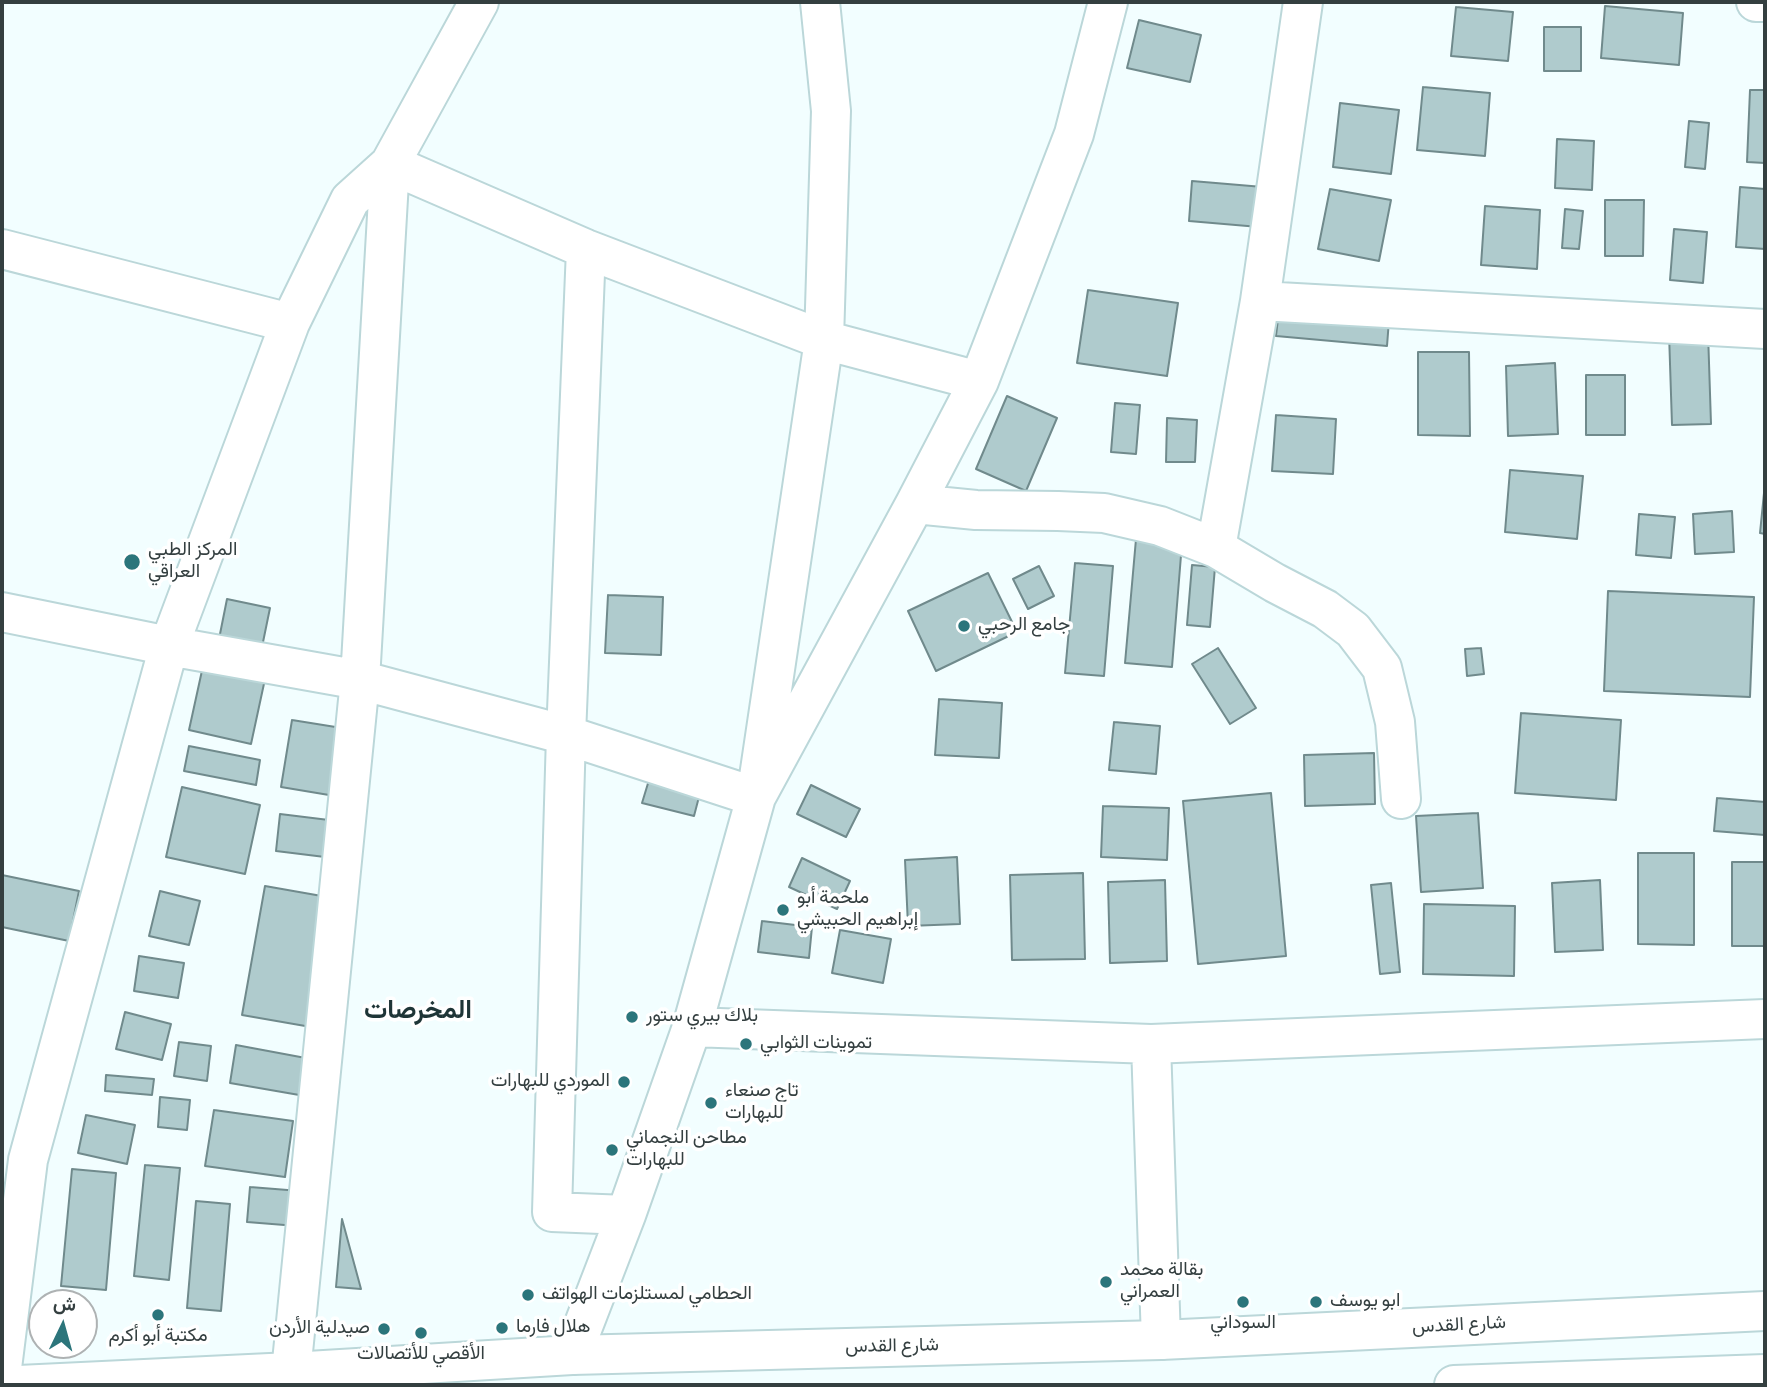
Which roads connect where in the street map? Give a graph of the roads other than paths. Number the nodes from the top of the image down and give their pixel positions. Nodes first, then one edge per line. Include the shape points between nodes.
1 (820, 2) edge
2 (1108, 2) edge
3 (1303, 2) edge
4 (1756, 2) edge
5 (1765, 2) edge
6 (471, 8) edge
7 (390, 164) junction
8 (2, 249) edge
9 (586, 249) junction
10 (1260, 301) junction
11 (290, 323) junction
12 (1765, 329) edge
13 (824, 341) junction
14 (979, 381) junction
15 (915, 503) junction
16 (1216, 548) junction
17 (2, 612) edge
18 (169, 646) junction
19 (360, 680) junction
20 (566, 735) junction
21 (756, 797) junction
22 (1401, 799) dead end
23 (1765, 1019) edge
24 (692, 1027) junction
25 (1151, 1044) junction
26 (15, 1158) edge
27 (626, 1215) junction
28 (1765, 1311) edge
29 (1161, 1340) junction
30 (572, 1355) junction
31 (2, 1368) edge
32 (291, 1372) junction
33 (1744, 1378) edge
34 (19, 1385) edge
35 (1454, 1385) edge

1 - 13 street via 831,111
2 - 14 street via 1073,134
3 - 10 street
4 - 5 street
6 - 7 street
7 - 9 street
7 - 11 street via 351,200
7 - 19 street
8 - 11 street
9 - 13 street
9 - 20 street
10 - 12 street
10 - 16 street
11 - 18 street
13 - 14 street
13 - 21 street
14 - 15 street
15 - 16 street via 976,510 1104,513 1160,526
15 - 21 street
16 - 22 street via 1325,609 1353,630 1382,668 1395,722
17 - 18 street
18 - 19 street
18 - 26 street
19 - 20 street
19 - 32 street
20 - 21 street
20 - 27 street via 552,1212
21 - 24 street
23 - 25 street
24 - 25 street
24 - 27 street
25 - 29 street
26 - 31 street
27 - 30 street
28 - 29 street, شارع القدس
29 - 30 street, شارع القدس
30 - 32 street, شارع القدس
32 - 34 street, شارع القدس
33 - 35 street

